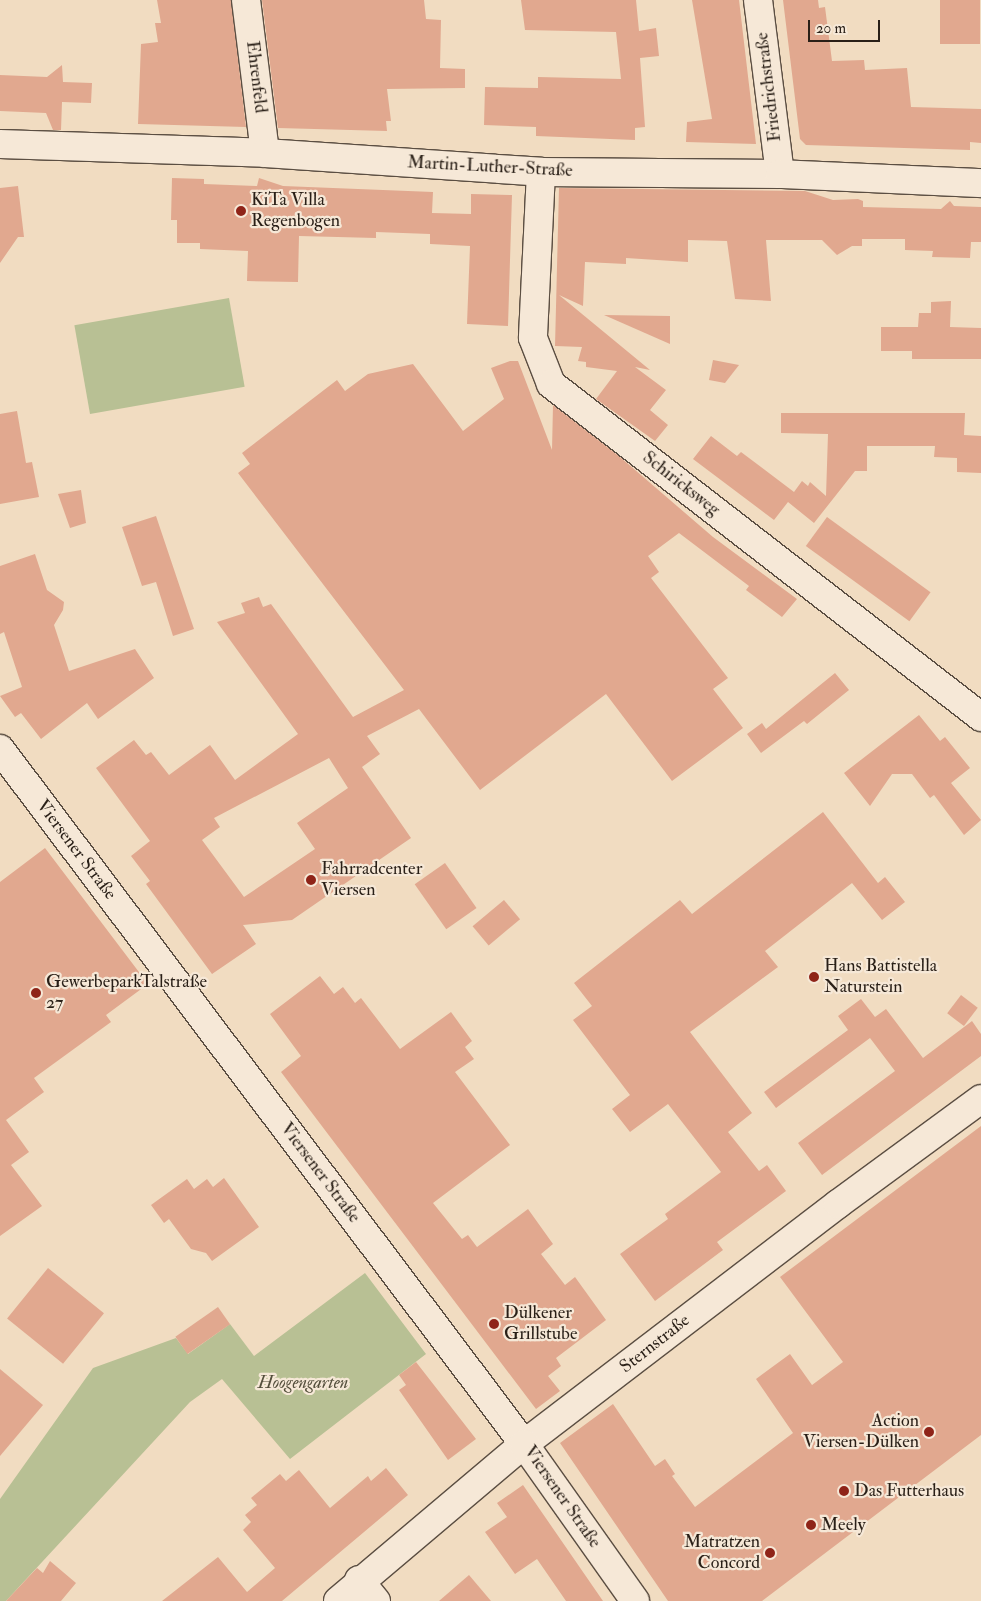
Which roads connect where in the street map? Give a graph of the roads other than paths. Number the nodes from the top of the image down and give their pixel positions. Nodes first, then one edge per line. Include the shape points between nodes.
1 (246, 0) edge
2 (758, 0) edge
3 (0, 144) edge
4 (266, 153) junction
5 (541, 172) junction
6 (780, 174) junction
7 (981, 183) edge
8 (981, 717) edge
9 (0, 748) edge
10 (981, 1099) edge
11 (524, 1444) junction
12 (359, 1580) junction
13 (338, 1601) edge
14 (376, 1601) edge
15 (635, 1601) edge

1 - 4 street, Ehrenfeld
2 - 6 street, Friedrichstraße
3 - 4 street, Martin-Luther-Straße
4 - 5 street, Martin-Luther-Straße
5 - 6 street, Martin-Luther-Straße
5 - 8 street, Schiricksweg via 533,338 551,384
6 - 7 street, Martin-Luther-Straße
9 - 11 street, Viersener Straße
10 - 11 street, Sternstraße
11 - 12 street, Sternstraße
11 - 15 street, Viersener Straße
12 - 13 street, Sternstraße
12 - 14 street

